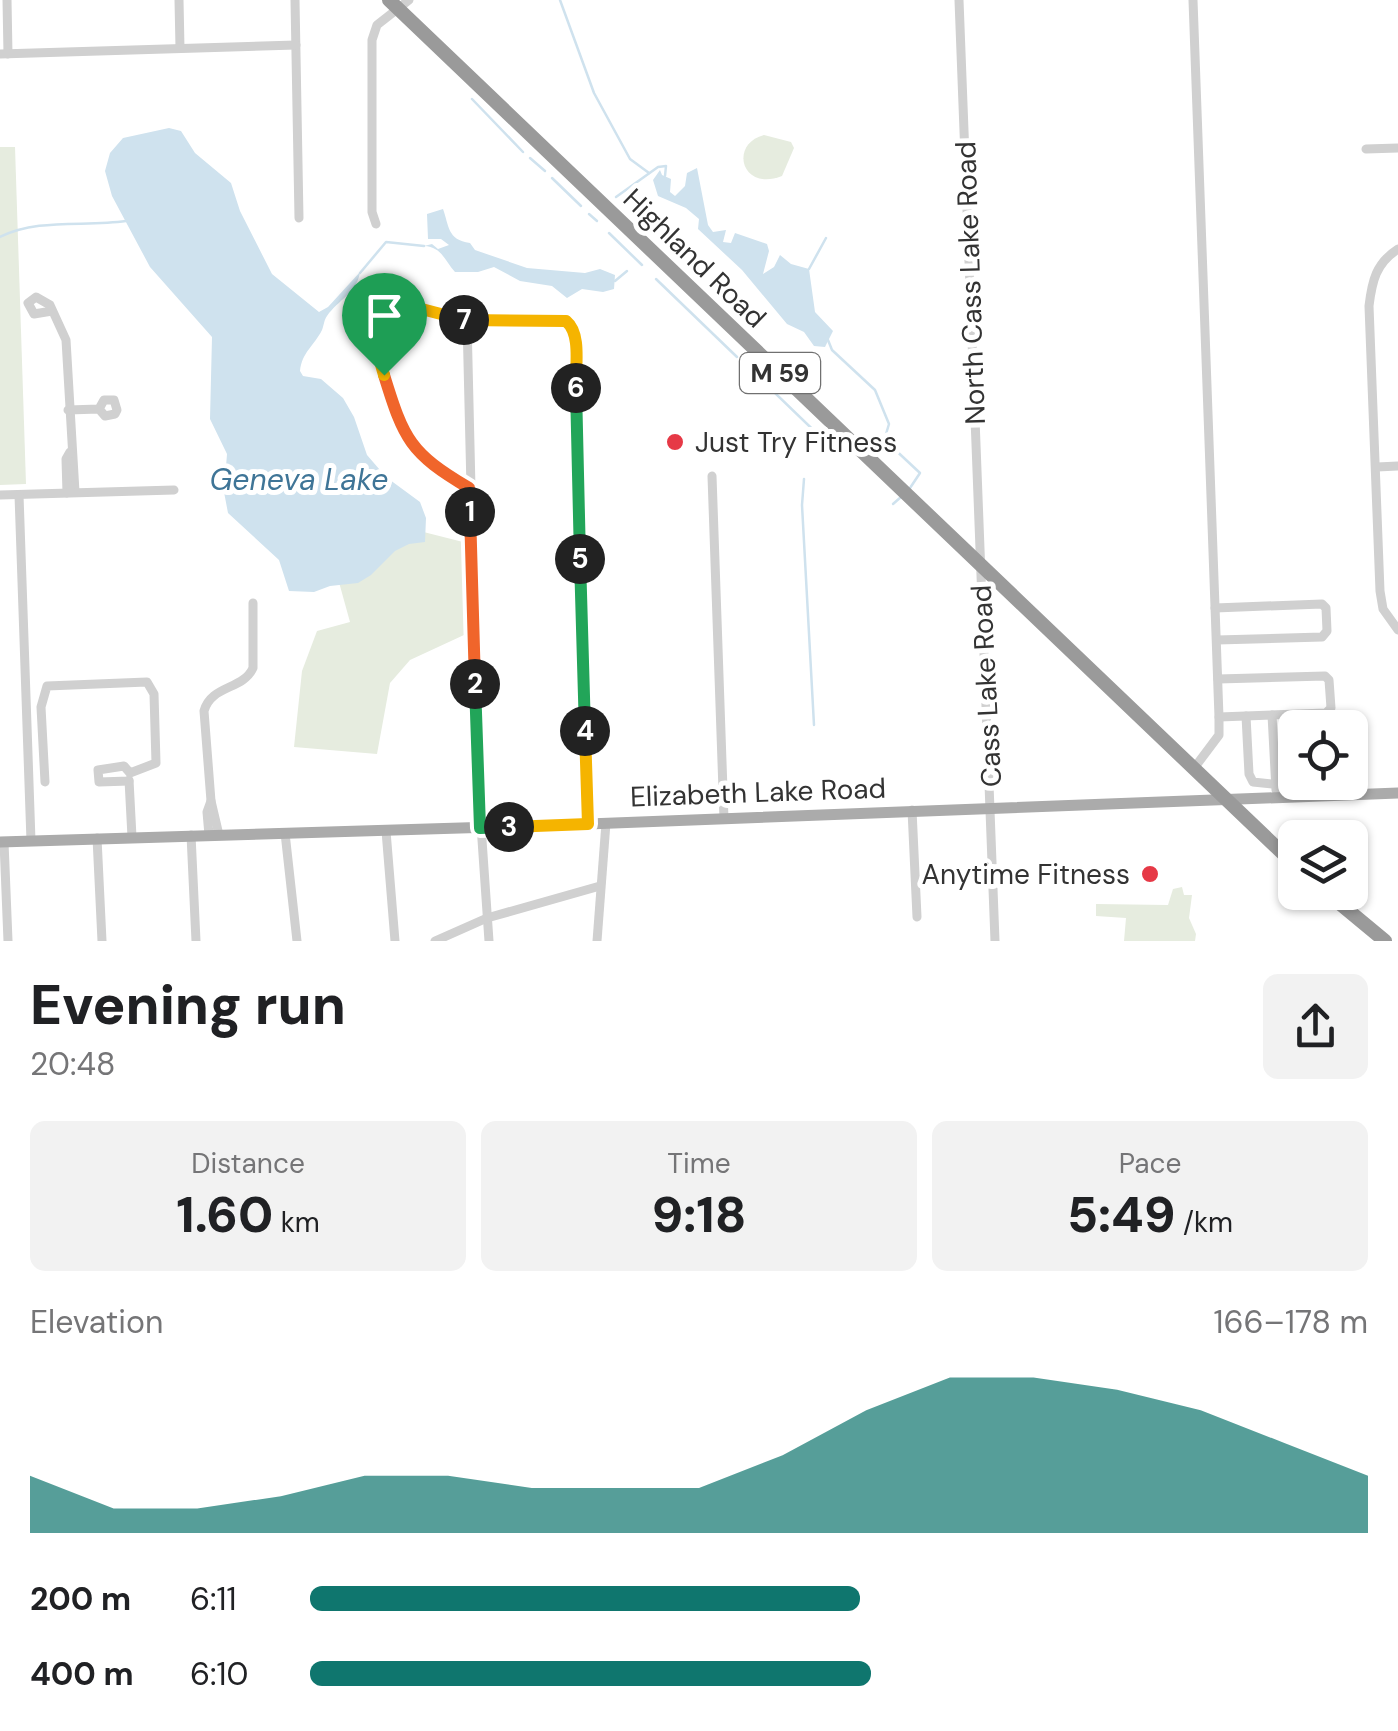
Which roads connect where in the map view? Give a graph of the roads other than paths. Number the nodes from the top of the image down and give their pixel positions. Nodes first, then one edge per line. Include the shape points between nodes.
1 (7, 0) edge
2 (179, 0) edge
3 (295, 0) edge
4 (959, 0) edge
5 (1193, 0) edge
6 (399, 3) edge
7 (296, 46) junction
8 (180, 48) junction
9 (4, 54) edge
10 (1398, 148) edge
11 (1366, 149) dead end
12 (299, 218) dead end
13 (376, 224) dead end
14 (1398, 249) edge
15 (52, 311) dead end
16 (467, 320) junction
17 (99, 409) dead end
18 (68, 410) junction
19 (1398, 466) edge
20 (1376, 468) junction
21 (712, 476) dead end
22 (469, 488) junction
23 (174, 490) dead end
24 (71, 492) junction
25 (19, 494) junction
26 (0, 495) edge
27 (981, 565) junction
28 (252, 603) dead end
29 (1216, 608) junction
30 (1398, 630) edge
31 (1216, 640) junction
32 (1218, 679) junction
33 (1330, 710) edge
34 (1272, 715) junction
35 (1278, 715) edge
36 (1246, 716) junction
37 (1219, 717) junction
38 (1195, 767) junction
39 (45, 782) dead end
40 (1276, 791) junction
41 (1368, 791) edge
42 (1398, 793) edge
43 (1228, 799) junction
44 (992, 807) junction
45 (912, 810) junction
46 (724, 819) junction
47 (606, 823) junction
48 (588, 824) junction
49 (480, 828) junction
50 (386, 830) junction
51 (285, 834) junction
52 (191, 835) junction
53 (214, 835) junction
54 (132, 837) junction
55 (98, 838) junction
56 (31, 840) junction
57 (2, 842) edge
58 (1278, 848) edge
59 (600, 886) junction
60 (1347, 910) edge
61 (917, 917) dead end
62 (487, 918) junction
63 (8, 941) edge
64 (102, 941) edge
65 (196, 941) edge
66 (297, 941) edge
67 (394, 941) edge
68 (435, 941) edge
69 (489, 941) edge
70 (596, 941) edge
71 (995, 941) edge
72 (1384, 941) edge

1 - 9 street
2 - 8 street
3 - 7 street
4 - 27 street, North Cass Lake Road
5 - 29 street
6 - 13 street via 377,25 370,52
6 - 27 highway, Highland Road / M 59
7 - 8 street
7 - 12 street
8 - 9 street
10 - 11 street
14 - 20 street via 1373,278 1369,306
15 - 18 street via 66,340
16 - 22 street
16 - 22 street via 378,299 366,308 403,432 418,454
16 - 48 street via 558,320 572,326
17 - 18 street
18 - 24 street
19 - 20 street
20 - 30 street via 1380,591
21 - 46 street
22 - 49 street
23 - 24 street
24 - 25 street
25 - 26 street
25 - 56 street
27 - 38 highway, Highland Road / M 59
27 - 44 street, Cass Lake Road
28 - 53 street via 254,668 206,702 204,711
29 - 31 street
29 - 31 street via 1324,605 1326,634
31 - 32 street
32 - 33 street via 1328,677
32 - 37 street
34 - 35 street
34 - 36 street
34 - 40 street
36 - 37 street
36 - 40 street via 1250,779
37 - 38 street via 1219,736
38 - 43 highway, Highland Road / M 59
39 - 54 street via 47,686 147,682 154,694 156,763 130,777
40 - 43 main road, Elizabeth Lake Road
41 - 42 main road, Elizabeth Lake Road
43 - 44 main road, Elizabeth Lake Road
43 - 58 highway, M 59
44 - 45 main road, Elizabeth Lake Road
44 - 71 street, Cass Lake Road
45 - 46 main road, Elizabeth Lake Road
45 - 61 street
46 - 47 main road, Elizabeth Lake Road
47 - 48 main road, Elizabeth Lake Road
47 - 59 street
48 - 49 main road, Elizabeth Lake Road
49 - 50 main road, Elizabeth Lake Road
49 - 62 street
50 - 51 main road, Elizabeth Lake Road
50 - 67 street
51 - 53 main road, Elizabeth Lake Road
51 - 66 street
52 - 53 main road, Elizabeth Lake Road
52 - 54 main road, Elizabeth Lake Road
52 - 65 street
54 - 55 main road, Elizabeth Lake Road
55 - 56 main road, Elizabeth Lake Road
55 - 64 street
56 - 57 main road, Elizabeth Lake Road
57 - 63 street
59 - 62 street
59 - 70 street
60 - 72 highway
62 - 68 street
62 - 69 street

